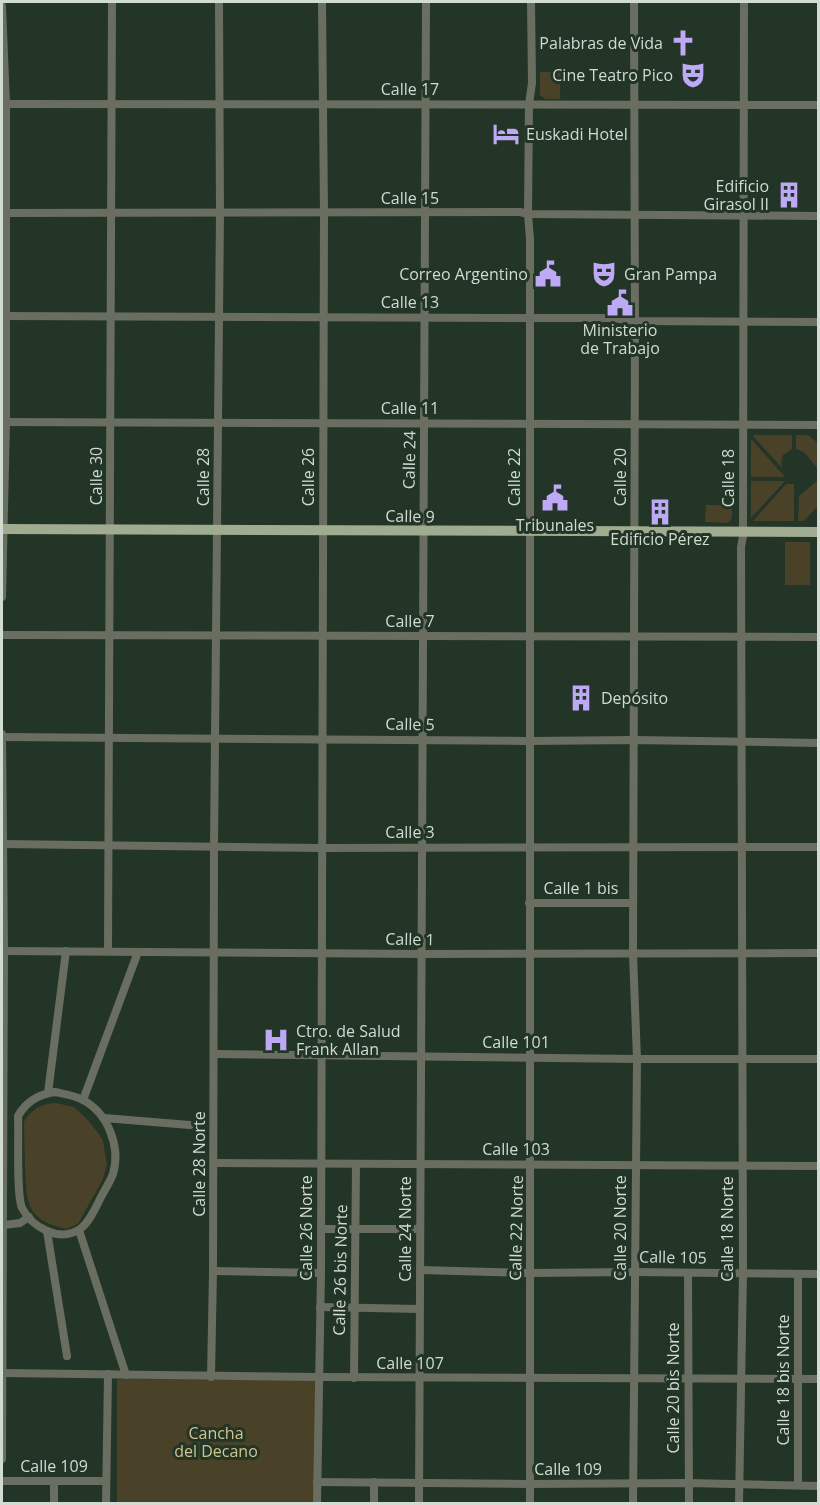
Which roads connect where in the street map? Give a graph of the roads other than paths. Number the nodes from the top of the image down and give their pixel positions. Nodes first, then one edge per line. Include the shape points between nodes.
1 (112, 2) edge
2 (219, 2) edge
3 (322, 2) edge
4 (426, 2) edge
5 (531, 2) edge
6 (634, 2) edge
7 (744, 2) edge
8 (2, 6) edge
9 (324, 103) junction
10 (4, 104) edge
11 (111, 104) junction
12 (426, 104) junction
13 (529, 104) junction
14 (634, 104) junction
15 (219, 105) junction
16 (744, 105) junction
17 (819, 105) edge
18 (3, 213) edge
19 (112, 213) junction
20 (220, 213) junction
21 (324, 213) junction
22 (425, 213) junction
23 (528, 214) junction
24 (634, 215) junction
25 (744, 215) junction
26 (819, 216) edge
27 (3, 316) edge
28 (112, 316) junction
29 (219, 316) junction
30 (323, 317) junction
31 (424, 317) junction
32 (530, 318) junction
33 (634, 321) junction
34 (744, 322) junction
35 (819, 322) edge
36 (4, 422) edge
37 (111, 423) junction
38 (219, 423) junction
39 (323, 423) junction
40 (424, 423) junction
41 (529, 424) junction
42 (635, 424) junction
43 (743, 425) junction
44 (819, 425) edge
45 (2, 529) edge
46 (111, 529) junction
47 (218, 529) junction
48 (323, 529) junction
49 (423, 531) junction
50 (529, 531) junction
51 (634, 531) junction
52 (743, 532) junction
53 (819, 532) edge
54 (2, 597) edge
55 (2, 634) edge
56 (110, 635) junction
57 (216, 635) junction
58 (322, 636) junction
59 (422, 636) junction
60 (530, 636) junction
61 (634, 637) junction
62 (741, 637) junction
63 (819, 637) edge
64 (2, 736) edge
65 (109, 738) junction
66 (216, 738) junction
67 (322, 739) junction
68 (422, 739) junction
69 (634, 740) junction
70 (529, 741) junction
71 (742, 743) junction
72 (819, 743) edge
73 (2, 844) edge
74 (108, 845) junction
75 (214, 846) junction
76 (634, 846) junction
77 (422, 847) junction
78 (529, 847) junction
79 (742, 847) junction
80 (819, 847) edge
81 (321, 848) junction
82 (529, 903) junction
83 (633, 903) junction
84 (3, 951) edge
85 (66, 951) junction
86 (108, 951) junction
87 (138, 952) junction
88 (215, 952) junction
89 (322, 952) junction
90 (529, 953) junction
91 (819, 953) edge
92 (422, 954) junction
93 (633, 954) junction
94 (742, 954) junction
95 (3, 1002) edge
96 (214, 1054) junction
97 (321, 1055) junction
98 (3, 1056) edge
99 (531, 1057) junction
100 (421, 1058) junction
101 (637, 1059) junction
102 (742, 1059) junction
103 (819, 1059) edge
104 (48, 1093) junction
105 (83, 1100) junction
106 (104, 1118) junction
107 (190, 1125) dead end
108 (3, 1159) edge
109 (214, 1163) junction
110 (321, 1163) junction
111 (356, 1164) junction
112 (420, 1164) junction
113 (531, 1164) junction
114 (636, 1165) junction
115 (742, 1166) junction
116 (819, 1166) edge
117 (29, 1218) junction
118 (4, 1225) junction
119 (321, 1229) junction
120 (356, 1229) junction
121 (420, 1229) junction
122 (79, 1230) junction
123 (47, 1231) junction
124 (2, 1266) edge
125 (420, 1270) junction
126 (213, 1271) junction
127 (635, 1272) junction
128 (321, 1273) junction
129 (530, 1273) junction
130 (688, 1273) junction
131 (742, 1273) junction
132 (798, 1274) junction
133 (819, 1274) edge
134 (320, 1307) junction
135 (355, 1308) junction
136 (419, 1309) junction
137 (2, 1320) edge
138 (67, 1356) dead end
139 (2, 1373) edge
140 (108, 1374) junction
141 (126, 1375) junction
142 (211, 1377) junction
143 (318, 1377) junction
144 (354, 1378) junction
145 (419, 1378) junction
146 (530, 1378) junction
147 (635, 1378) junction
148 (688, 1378) junction
149 (742, 1379) junction
150 (798, 1379) junction
151 (819, 1379) edge
152 (2, 1459) edge
153 (2, 1481) edge
154 (54, 1481) junction
155 (106, 1481) junction
156 (317, 1482) junction
157 (374, 1482) junction
158 (418, 1482) junction
159 (633, 1483) junction
160 (688, 1483) junction
161 (530, 1484) junction
162 (740, 1484) junction
163 (798, 1485) junction
164 (819, 1486) edge
165 (54, 1503) edge
166 (106, 1503) edge
167 (317, 1503) edge
168 (374, 1503) edge
169 (419, 1503) edge
170 (530, 1503) edge
171 (633, 1503) edge
172 (688, 1503) edge
173 (740, 1503) edge

1 - 11 street, Calle 30
2 - 15 street, Calle 28
3 - 9 street, Calle 26
4 - 12 street, Calle 24
5 - 13 street, Calle 22
6 - 14 street, Calle 20
7 - 16 street, Calle 18
8 - 10 street
9 - 12 street, Calle 17
9 - 15 street, Calle 17
9 - 21 street, Calle 26
10 - 11 street, Calle 17
10 - 18 street
11 - 15 street, Calle 17
11 - 19 street, Calle 30
12 - 13 street, Calle 17
12 - 22 street, Calle 24
13 - 14 street, Calle 17
13 - 23 street, Calle 22
14 - 16 street, Calle 17
14 - 24 street, Calle 20
15 - 20 street, Calle 28
16 - 17 street, Calle 17
16 - 25 street, Calle 18
18 - 19 street, Calle 15
18 - 27 street
19 - 20 street, Calle 15
19 - 28 street, Calle 30
20 - 21 street, Calle 15
20 - 29 street, Calle 28
21 - 22 street, Calle 15
21 - 30 street, Calle 26
22 - 23 street, Calle 15
22 - 31 street, Calle 24
23 - 24 street, Calle 15
23 - 32 street, Calle 22
24 - 25 street, Calle 15
24 - 33 street, Calle 20
25 - 26 street, Calle 15
25 - 34 street, Calle 18
27 - 28 street, Calle 13
27 - 36 street
28 - 29 street, Calle 13
28 - 37 street, Calle 30
29 - 30 street, Calle 13
29 - 38 street, Calle 28
30 - 31 street, Calle 13
30 - 39 street, Calle 26
31 - 32 street, Calle 13
31 - 40 street, Calle 24
32 - 33 street, Calle 13
32 - 41 street, Calle 22
33 - 34 street, Calle 13
33 - 42 street, Calle 20
34 - 35 street, Calle 13
34 - 43 street, Calle 18
36 - 37 street, Calle 11
36 - 45 street
37 - 38 street, Calle 11
37 - 46 street, Calle 30
38 - 39 street, Calle 11
38 - 47 street, Calle 28
39 - 40 street, Calle 11
39 - 48 street, Calle 26
40 - 41 street, Calle 11
40 - 49 street, Calle 24
41 - 42 street, Calle 11
41 - 50 street, Calle 22
42 - 43 street, Calle 11
42 - 51 street, Calle 20
43 - 44 street, Calle 11
43 - 52 street, Calle 18
45 - 46 main road, Calle 9
45 - 54 street
46 - 47 main road, Calle 9
46 - 56 street, Calle 30
47 - 48 main road, Calle 9
47 - 57 street, Calle 28
48 - 49 main road, Calle 9
48 - 58 street, Calle 26
49 - 50 main road, Calle 9
49 - 59 street, Calle 24
50 - 51 main road, Calle 9
50 - 60 street, Calle 22
51 - 52 main road, Calle 9
51 - 61 street, Calle 20
52 - 53 main road, Calle 9
52 - 62 street, Calle 18
55 - 56 street, Calle 7
56 - 57 street, Calle 7
56 - 65 street, Calle 30
57 - 58 street, Calle 7
57 - 66 street, Calle 28
58 - 59 street, Calle 7
58 - 67 street, Calle 26
59 - 60 street, Calle 7
59 - 68 street, Calle 24
60 - 61 street, Calle 7
60 - 70 street, Calle 22
61 - 62 street, Calle 7
61 - 69 street, Calle 20
62 - 63 street, Calle 7
62 - 71 street, Calle 18
64 - 65 street, Calle 5
64 - 73 street
65 - 66 street, Calle 5
65 - 74 street, Calle 30
66 - 67 street, Calle 5
66 - 75 street, Calle 28
67 - 68 street, Calle 5
67 - 81 street, Calle 26
68 - 70 street, Calle 5
68 - 77 street, Calle 24
69 - 70 street, Calle 5
69 - 71 street, Calle 5
69 - 76 street, Calle 20
70 - 78 street, Calle 22
71 - 72 street, Calle 5
71 - 79 street, Calle 18
73 - 74 street, Calle 3
73 - 84 street
74 - 75 street, Calle 3
74 - 86 street, Calle 30
75 - 81 street, Calle 3
75 - 88 street, Calle 28
76 - 78 street, Calle 3
76 - 79 street, Calle 3
76 - 83 street, Calle 20
77 - 78 street, Calle 3
77 - 81 street, Calle 3
77 - 92 street, Calle 24
78 - 82 street, Calle 22
79 - 80 street, Calle 3
79 - 94 street, Calle 18
81 - 89 street, Calle 26
82 - 83 street, Calle 1 bis
82 - 90 street, Calle 22
83 - 93 street, Calle 20
84 - 85 street, Calle 1
84 - 95 street
85 - 86 street, Calle 1
85 - 104 street
86 - 87 street, Calle 1
87 - 88 street, Calle 1
87 - 105 street
88 - 89 street, Calle 1
88 - 96 street, Calle 28 Norte
89 - 92 street, Calle 1
89 - 97 street, Calle 26 Norte
90 - 92 street, Calle 1
90 - 93 street, Calle 1
90 - 99 street, Calle 22 Norte
91 - 94 street, Calle 1
92 - 100 street, Calle 24 Norte
93 - 94 street, Calle 1
93 - 101 street, Calle 20 Norte
94 - 102 street, Calle 18 Norte
95 - 98 street
96 - 97 street, Calle 101
96 - 109 street, Calle 28 Norte
97 - 100 street, Calle 101
97 - 110 street, Calle 26 Norte
98 - 108 street
99 - 100 street, Calle 101
99 - 101 street, Calle 101
99 - 113 street, Calle 22 Norte
100 - 112 street, Calle 24 Norte
101 - 102 street, Calle 101
101 - 114 street, Calle 20 Norte
102 - 103 street, Calle 101
102 - 115 street, Calle 18 Norte
104 - 105 street
104 - 117 street via 29,1103 18,1116 20,1199
105 - 106 street
106 - 107 street
106 - 122 street via 115,1154 112,1175
108 - 118 street
109 - 110 street, Calle 103
109 - 126 street, Calle 28 Norte
110 - 111 street, Calle 103
110 - 119 street, Calle 26 Norte
111 - 112 street, Calle 103
111 - 120 street, Calle 26 bis Norte
112 - 113 street, Calle 103
112 - 121 street, Calle 24 Norte
113 - 114 street, Calle 103
113 - 129 street, Calle 22 Norte
114 - 115 street, Calle 103
114 - 127 street, Calle 20 Norte
115 - 116 street, Calle 103
115 - 131 street, Calle 18 Norte
117 - 118 street
117 - 123 street
118 - 124 street
119 - 120 street
119 - 128 street, Calle 26 Norte
120 - 121 street
120 - 135 street, Calle 26 bis Norte
121 - 125 street, Calle 24 Norte
122 - 123 street via 64,1234
122 - 141 street
123 - 138 street
124 - 137 street
125 - 129 street, Calle 105
125 - 136 street, Calle 24 Norte
126 - 128 street
126 - 142 street, Calle 28 Norte
127 - 129 street, Calle 105
127 - 130 street, Calle 105
127 - 147 street, Calle 20 Norte
128 - 134 street, Calle 26 Norte
129 - 146 street, Calle 22 Norte
130 - 131 street, Calle 105
130 - 148 street, Calle 20 bis Norte
131 - 132 street, Calle 105
131 - 149 street, Calle 18 Norte
132 - 133 street, Calle 105
132 - 150 street, Calle 18 bis Norte
134 - 135 street
134 - 143 street, Calle 26 Norte
135 - 136 street
135 - 144 street, Calle 26 bis Norte
136 - 145 street, Calle 24 Norte
137 - 139 street
139 - 140 street, Calle 107
139 - 152 street
140 - 141 street, Calle 107
140 - 155 street
141 - 142 street, Calle 107
142 - 143 street, Calle 107
143 - 144 street, Calle 107
143 - 156 street, Calle 26 Norte
144 - 145 street, Calle 107
145 - 146 street, Calle 107
145 - 158 street, Calle 24 Norte
146 - 147 street, Calle 107
146 - 161 street, Calle 22 Norte
147 - 148 street, Calle 107
147 - 159 street, Calle 20 Norte
148 - 149 street, Calle 107
148 - 160 street, Calle 20 bis Norte
149 - 150 street, Calle 107
149 - 162 street, Calle 18 Norte
150 - 151 street, Calle 107
150 - 163 street, Calle 18 bis Norte
153 - 154 street, Calle 109
154 - 155 street, Calle 109
154 - 165 street
155 - 166 street
156 - 157 street, Calle 109
156 - 167 street, Calle 26 Norte
157 - 158 street, Calle 109
157 - 168 street
158 - 161 street, Calle 109
158 - 169 street, Calle 24 Norte
159 - 160 street, Calle 109
159 - 161 street, Calle 109
159 - 171 street, Calle 20 Norte
160 - 162 street, Calle 109
160 - 172 street, Calle 20 bis Norte
161 - 170 street, Calle 22 Norte
162 - 163 street, Calle 109
162 - 173 street, Calle 18 Norte
163 - 164 street, Calle 109

